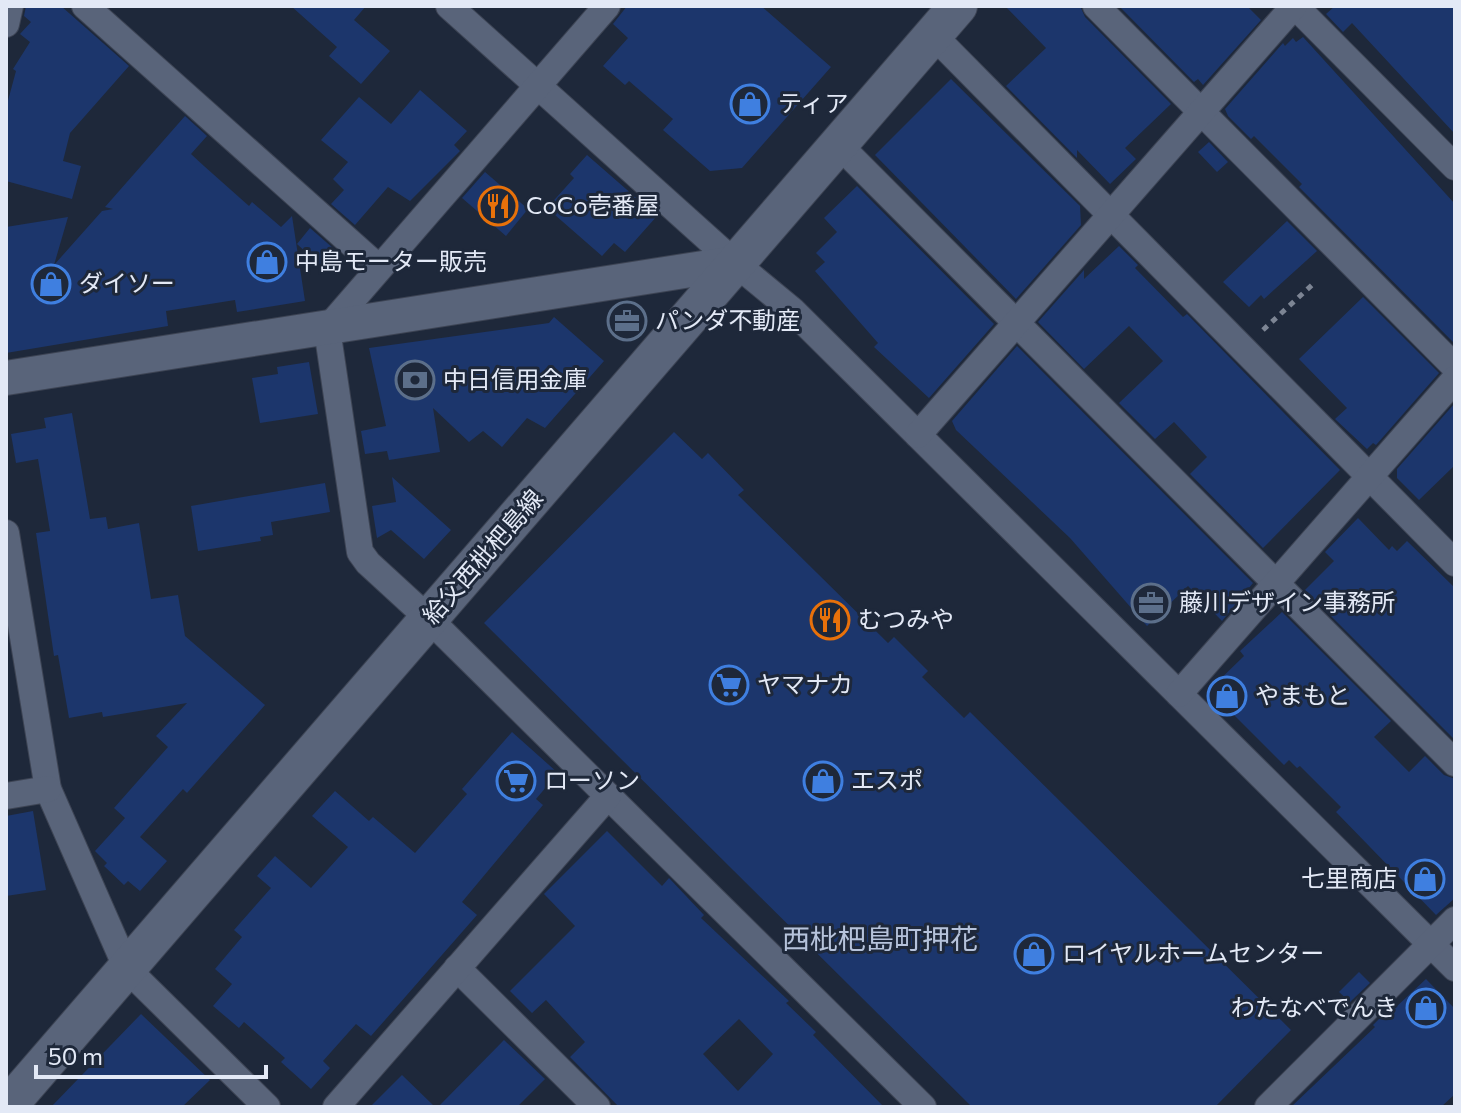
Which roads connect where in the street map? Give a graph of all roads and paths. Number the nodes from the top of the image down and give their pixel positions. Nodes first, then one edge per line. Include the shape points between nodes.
1 (10, 6) edge
2 (85, 6) edge
3 (449, 6) edge
4 (607, 6) edge
5 (958, 6) edge
6 (1096, 6) edge
7 (1294, 6) edge
8 (6, 24) edge
9 (933, 35) junction
10 (538, 86) junction
11 (1201, 112) junction
12 (838, 144) junction
13 (1455, 167) edge
14 (1112, 216) junction
15 (735, 263) junction
16 (379, 268) junction
17 (1312, 285) dead end
18 (1017, 323) junction
19 (327, 329) junction
20 (1242, 348) junction
21 (1455, 367) edge
22 (6, 378) edge
23 (1455, 379) edge
24 (918, 435) junction
25 (1370, 477) junction
26 (6, 533) edge
27 (1455, 563) edge
28 (1276, 583) junction
29 (429, 619) junction
30 (1179, 694) junction
31 (1455, 763) edge
32 (48, 789) junction
33 (6, 796) edge
34 (608, 796) junction
35 (1455, 920) edge
36 (1432, 946) junction
37 (457, 968) junction
38 (1455, 968) edge
39 (127, 969) junction
40 (7, 1107) edge
41 (267, 1107) edge
42 (336, 1107) edge
43 (597, 1107) edge
44 (923, 1107) edge
45 (1268, 1107) edge

1 - 8 street
2 - 16 street
3 - 10 street
4 - 10 street
5 - 9 main road, 給父西枇杷島線
6 - 11 street
7 - 11 street
7 - 13 street
9 - 12 main road, 給父西枇杷島線
9 - 14 street
10 - 15 street
10 - 16 street
11 - 14 street
11 - 21 street
12 - 15 main road, 給父西枇杷島線
12 - 18 street
14 - 18 street
14 - 20 street
15 - 19 street
15 - 24 street via 792,310
15 - 29 main road, 給父西枇杷島線
16 - 19 street
17 - 20 path
18 - 24 street
18 - 28 street
19 - 22 street
19 - 29 street via 360,552
20 - 25 street
23 - 25 street
24 - 30 street
25 - 27 street
25 - 28 street
26 - 32 street
28 - 30 street
28 - 31 street
29 - 34 street
29 - 39 main road, 給父西枇杷島線
30 - 36 street
32 - 33 street
32 - 39 street
34 - 37 street
34 - 44 street
35 - 36 street
36 - 38 street
36 - 45 street
37 - 42 street
37 - 43 street
39 - 40 main road, 給父西枇杷島線
39 - 41 street

